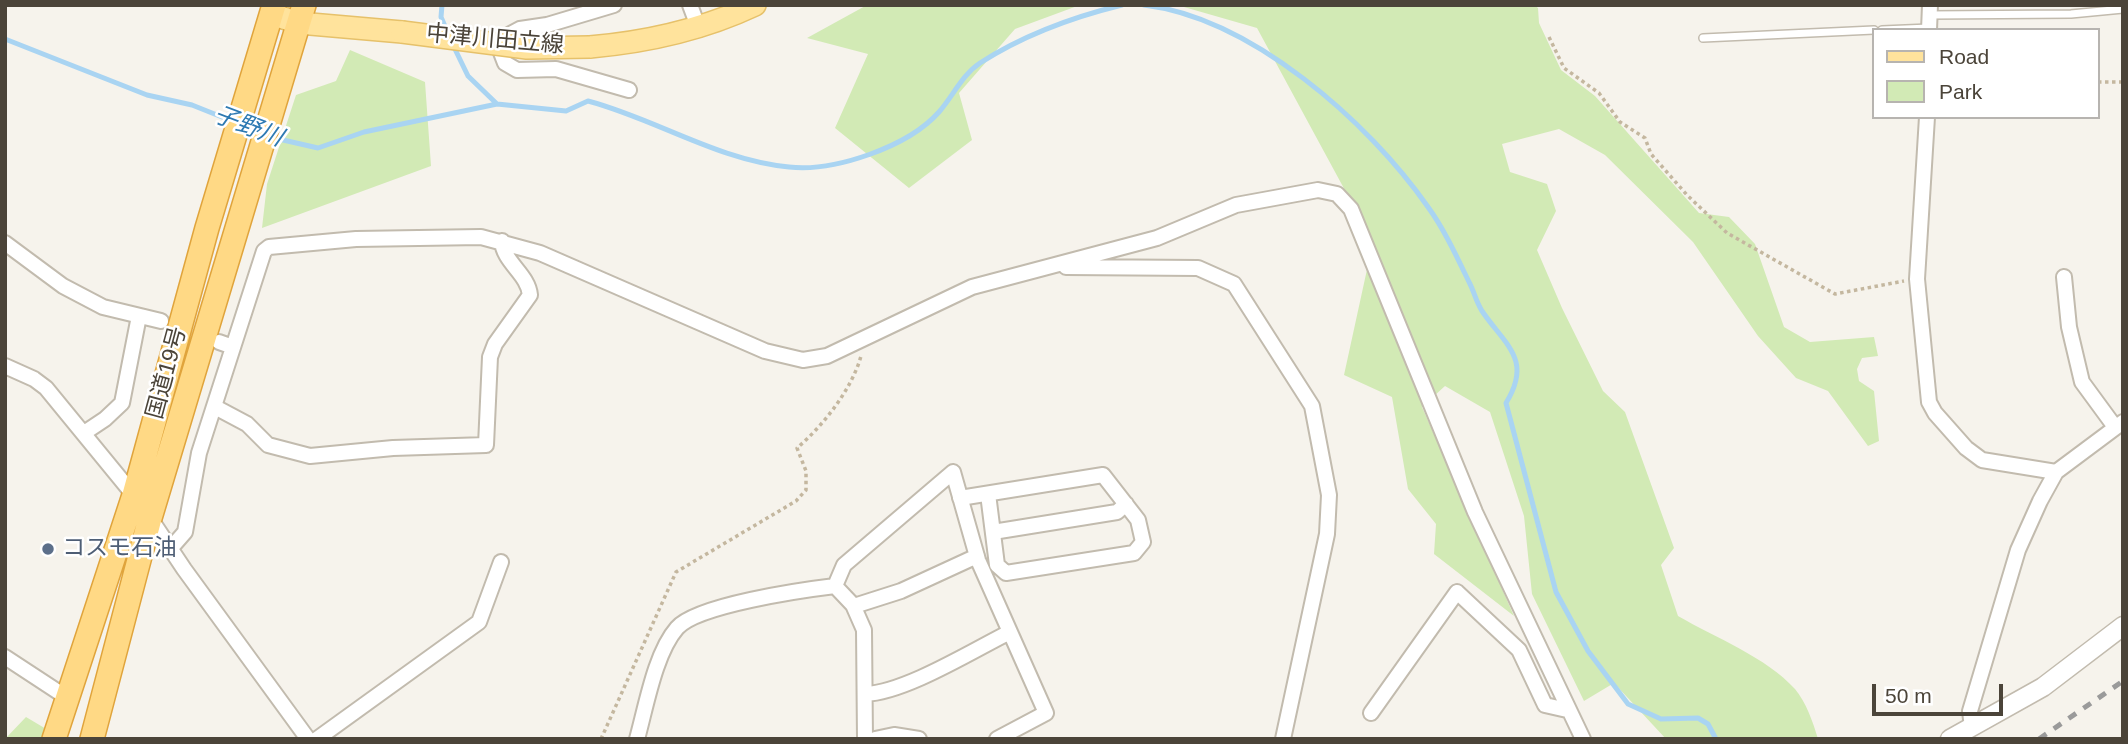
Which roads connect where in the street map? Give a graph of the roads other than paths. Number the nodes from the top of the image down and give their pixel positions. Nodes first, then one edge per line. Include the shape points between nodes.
1 (614, 5) edge
2 (690, 5) edge
3 (755, 5) edge
4 (2123, 9) edge
5 (273, 10) edge
6 (302, 14) edge
7 (1929, 19) edge
8 (1891, 28) edge
9 (699, 29) junction
10 (1872, 30) edge
11 (1703, 38) dead end
12 (629, 90) dead end
13 (1927, 119) edge
14 (502, 241) junction
15 (5, 243) edge
16 (1054, 266) junction
17 (2064, 277) dead end
18 (139, 316) junction
19 (161, 321) dead end
20 (5, 366) edge
21 (215, 407) junction
22 (2119, 424) edge
23 (84, 433) junction
24 (2056, 472) junction
25 (988, 494) junction
26 (134, 495) junction
27 (960, 498) junction
28 (1126, 504) junction
29 (150, 518) junction
30 (993, 532) junction
31 (171, 548) junction
32 (977, 556) junction
33 (500, 562) dead end
34 (835, 586) junction
35 (854, 606) junction
36 (2123, 626) edge
37 (1008, 633) junction
38 (5, 657) edge
39 (865, 694) junction
40 (66, 696) junction
41 (1567, 710) junction
42 (1371, 713) dead end
43 (1972, 728) junction
44 (54, 739) edge
45 (92, 739) edge
46 (309, 739) edge
47 (317, 739) edge
48 (637, 739) edge
49 (865, 739) edge
50 (875, 739) edge
51 (919, 739) edge
52 (997, 739) edge
53 (1283, 739) edge
54 (1583, 739) edge
55 (1950, 739) edge

1 - 12 street via 520,29 505,37 500,50 505,63 517,70 556,69
2 - 9 street
3 - 9 main road, 中津川田立線
4 - 7 lane
5 - 6 main road, 中津川田立線
5 - 26 highway, 国道19号
6 - 9 main road, 中津川田立線, bridge via 527,48 637,43
6 - 29 highway, 国道19号
7 - 8 lane
10 - 11 lane
13 - 24 street via 1917,279 1929,402 1966,448 1982,460
14 - 16 street via 789,358 827,356 972,287
14 - 21 street via 398,238 269,247 226,344
14 - 21 street via 530,295 489,357 486,445 393,447 310,456 268,445 247,424
15 - 18 street via 63,286 103,307
16 - 41 street via 1157,238 1236,205 1318,190 1338,194 1351,209 1475,512
16 - 53 street via 1198,268 1216,274 1234,284 1312,406 1329,495 1326,534
17 - 22 street via 2069,327 2082,382
18 - 19 street
18 - 23 street via 122,403
20 - 23 street via 46,388
21 - 31 street via 199,453 185,532
22 - 24 street
23 - 26 street
24 - 43 street via 2018,550 1970,711
25 - 27 street
25 - 28 street via 1104,475
25 - 30 street
26 - 29 street
26 - 40 highway, 国道19号
27 - 32 street
27 - 34 street via 953,472 844,565
28 - 30 street via 1118,512
28 - 30 street via 1138,520 1143,542 1134,553 1006,573 997,565
29 - 31 street
29 - 45 highway, 国道19号
31 - 46 street
32 - 35 street via 901,591
32 - 37 street
33 - 47 street via 479,622
34 - 35 street
34 - 48 street via 699,614 677,627 664,650
35 - 39 street via 864,630
36 - 43 street via 2043,687
37 - 39 street via 930,672 876,694
37 - 52 street via 1046,713
38 - 40 street
39 - 49 street
40 - 44 highway, 国道19号
41 - 42 street via 1545,705 1519,650 1457,592
41 - 54 street
43 - 55 street
50 - 51 street via 894,735

